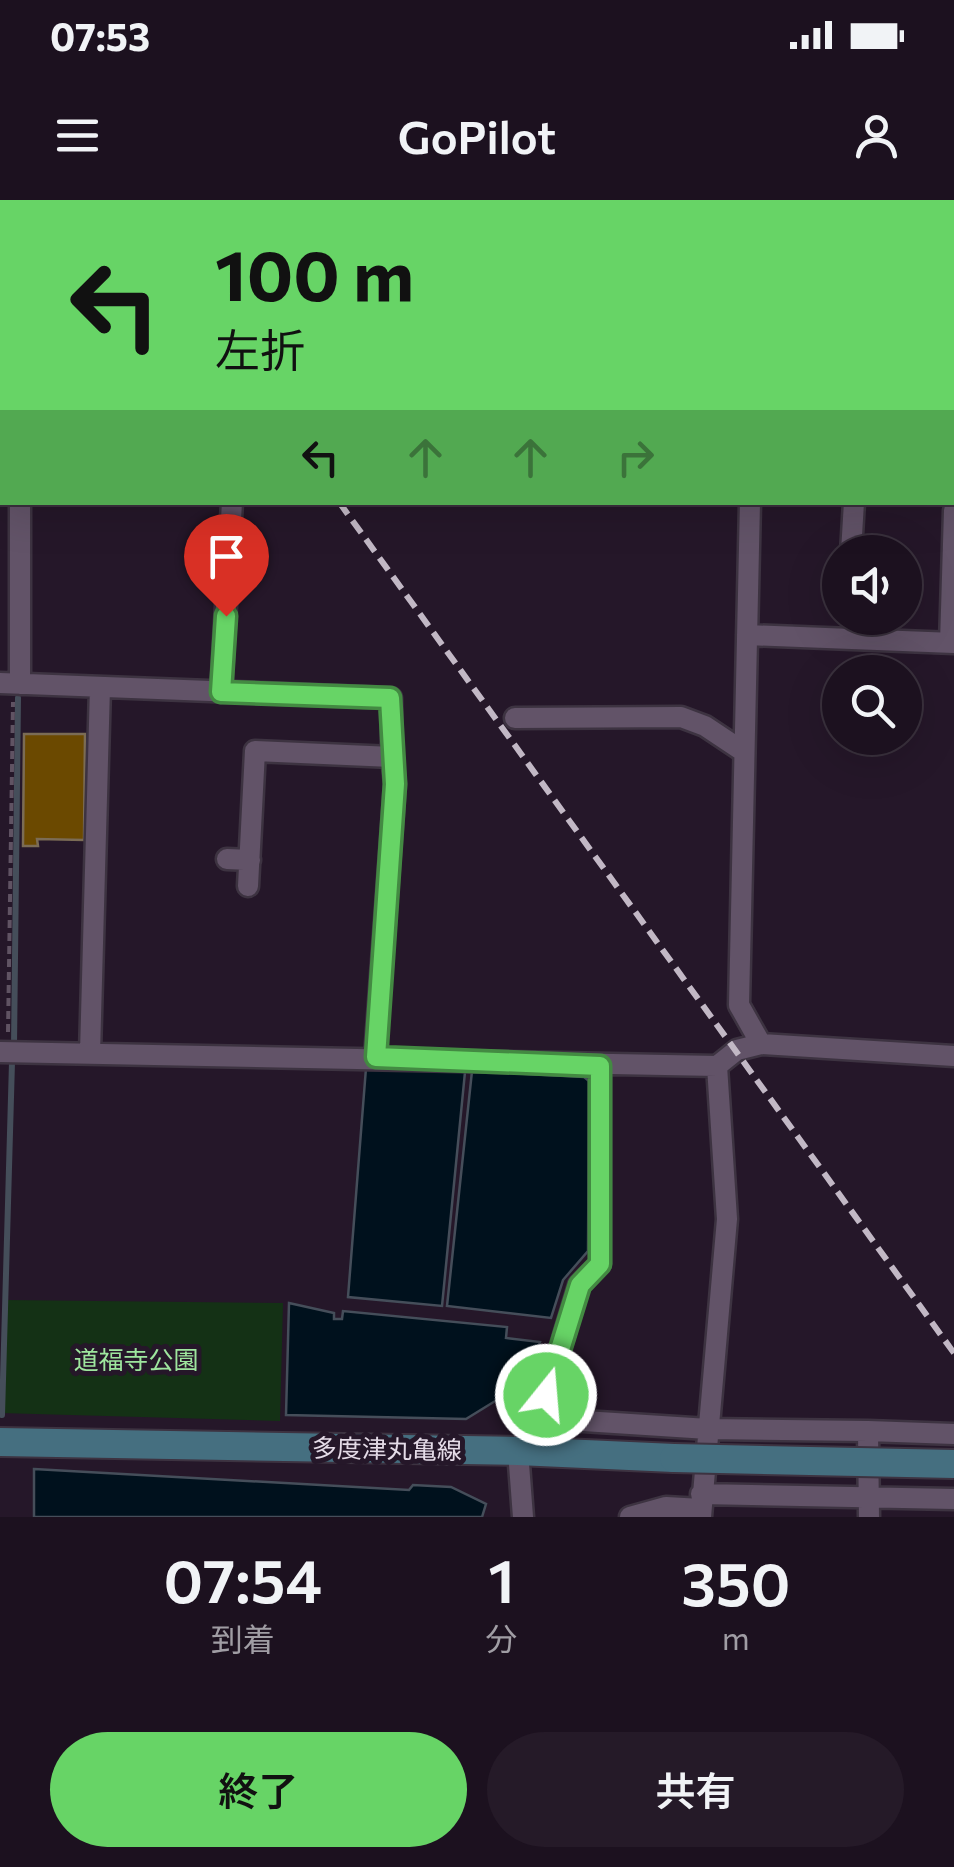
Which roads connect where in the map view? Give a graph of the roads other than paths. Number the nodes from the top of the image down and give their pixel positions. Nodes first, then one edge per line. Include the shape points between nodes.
1 (20, 505) edge
2 (232, 505) edge
3 (750, 505) edge
4 (854, 505) edge
5 (954, 510) edge
6 (852, 535) edge
7 (822, 630) edge
8 (747, 635) junction
9 (896, 635) edge
10 (952, 643) edge
11 (11, 684) edge
12 (100, 687) junction
13 (221, 692) junction
14 (515, 718) dead end
15 (744, 752) junction
16 (392, 757) junction
17 (227, 859) dead end
18 (250, 860) junction
19 (248, 886) dead end
20 (761, 1044) junction
21 (4, 1052) edge
22 (90, 1053) junction
23 (954, 1056) edge
24 (376, 1057) junction
25 (600, 1066) junction
26 (717, 1066) junction
27 (708, 1429) junction
28 (868, 1431) junction
29 (954, 1434) edge
30 (0, 1442) edge
31 (518, 1451) junction
32 (954, 1464) edge
33 (954, 1499) edge
34 (701, 1507) edge
35 (868, 1507) edge
36 (523, 1517) edge
37 (630, 1517) edge

1 - 11 street
2 - 13 street
3 - 8 street
4 - 6 street
5 - 10 street
7 - 8 street
8 - 15 street
9 - 10 street
11 - 12 street
12 - 13 street
12 - 22 street
13 - 16 street via 390,698
14 - 15 street via 681,717
15 - 20 street via 738,1005
16 - 18 street via 255,751
16 - 24 street
17 - 18 street
18 - 19 street
20 - 23 street
20 - 26 street
21 - 22 street
22 - 24 street
24 - 25 street
25 - 26 street
25 - 31 street via 600,1264 580,1285 546,1395
26 - 27 street via 727,1219
27 - 28 street
27 - 31 street via 568,1420
27 - 34 street
28 - 29 street
28 - 35 street
30 - 31 main road, 多度津丸亀線
31 - 32 main road, 多度津丸亀線, bridge
31 - 36 street
33 - 35 street
34 - 35 street
34 - 37 street

